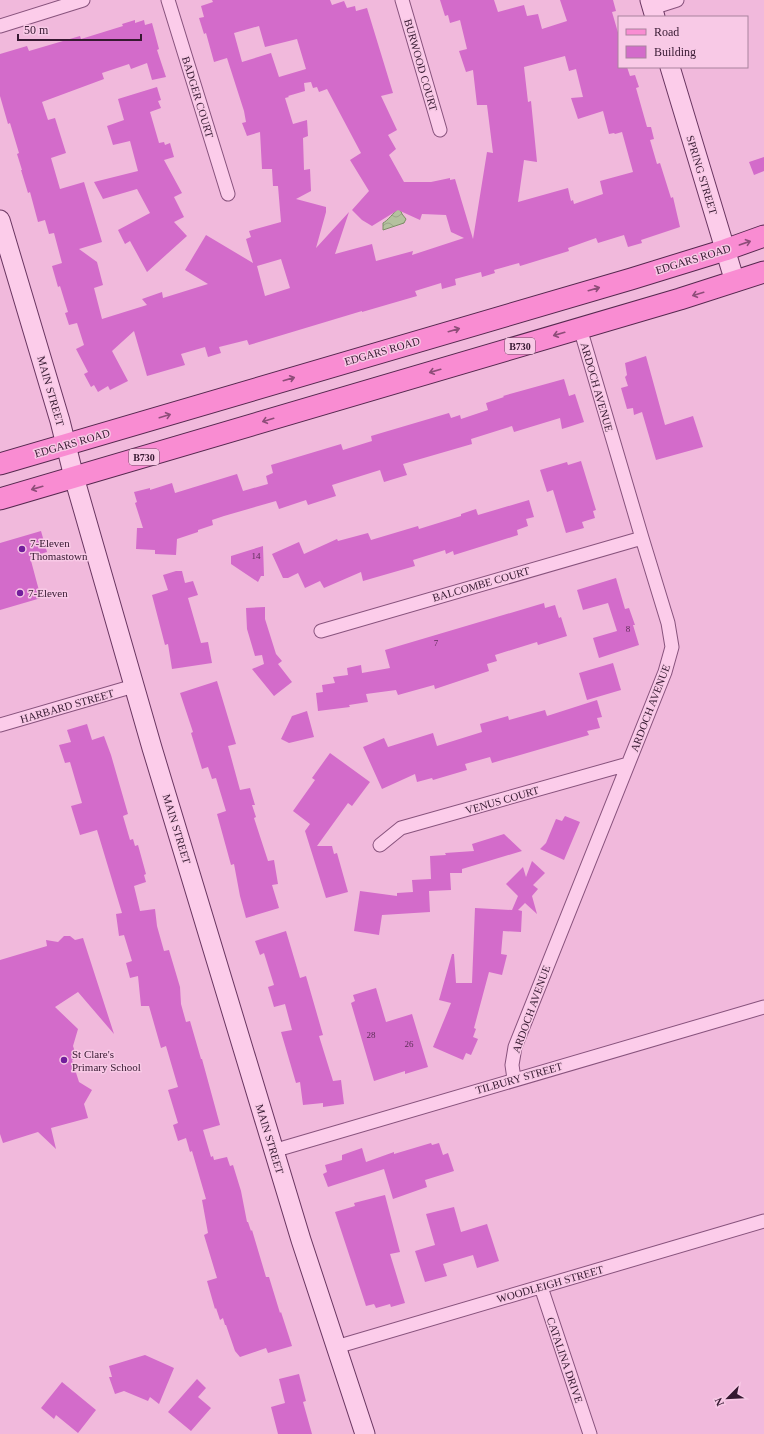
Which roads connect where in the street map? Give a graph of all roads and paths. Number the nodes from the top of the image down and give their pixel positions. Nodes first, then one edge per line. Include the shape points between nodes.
1 (84, 0) edge
2 (168, 0) edge
3 (402, 0) edge
4 (677, 0) edge
5 (652, 8) edge
6 (0, 26) edge
7 (670, 68) edge
8 (440, 130) dead end
9 (228, 194) dead end
10 (0, 220) edge
11 (764, 236) edge
12 (725, 250) junction
13 (764, 272) edge
14 (735, 282) junction
15 (580, 328) junction
16 (66, 444) junction
17 (0, 464) edge
18 (74, 477) junction
19 (0, 499) edge
20 (642, 538) junction
21 (321, 631) dead end
22 (134, 686) junction
23 (0, 725) edge
24 (628, 764) junction
25 (380, 844) dead end
26 (764, 1007) edge
27 (514, 1079) junction
28 (273, 1151) junction
29 (764, 1221) edge
30 (541, 1287) junction
31 (336, 1347) junction
32 (365, 1434) edge
33 (590, 1434) edge

1 - 6 street
2 - 9 street, BADGER COURT
3 - 8 street, BURWOOD COURT
4 - 5 street
7 - 12 street, SPRING STREET
10 - 16 street, MAIN STREET
12 -> 11 main road, EDGARS ROAD
12 - 14 street, SPRING STREET
16 -> 12 main road, EDGARS ROAD
13 - 14 main road, B730
14 -> 15 main road, B730
15 -> 18 main road, B730
15 - 20 street, ARDOCH AVENUE
16 - 17 main road, EDGARS ROAD
16 - 18 street, MAIN STREET
18 -> 19 main road, B730
18 - 22 street, MAIN STREET
20 - 21 street, BALCOMBE COURT
20 - 24 street, ARDOCH AVENUE via 668,622 672,647 665,672
22 - 23 street, HARBARD STREET
22 - 28 street, MAIN STREET
24 - 25 street, VENUS COURT via 401,828
24 - 27 street, ARDOCH AVENUE via 514,1047
26 - 27 street, TILBURY STREET
27 - 28 street, TILBURY STREET
28 - 31 street, MAIN STREET
29 - 30 street, WOODLEIGH STREET
30 - 31 street, WOODLEIGH STREET
30 - 33 street, CATALINA DRIVE
31 - 32 street, MAIN STREET

